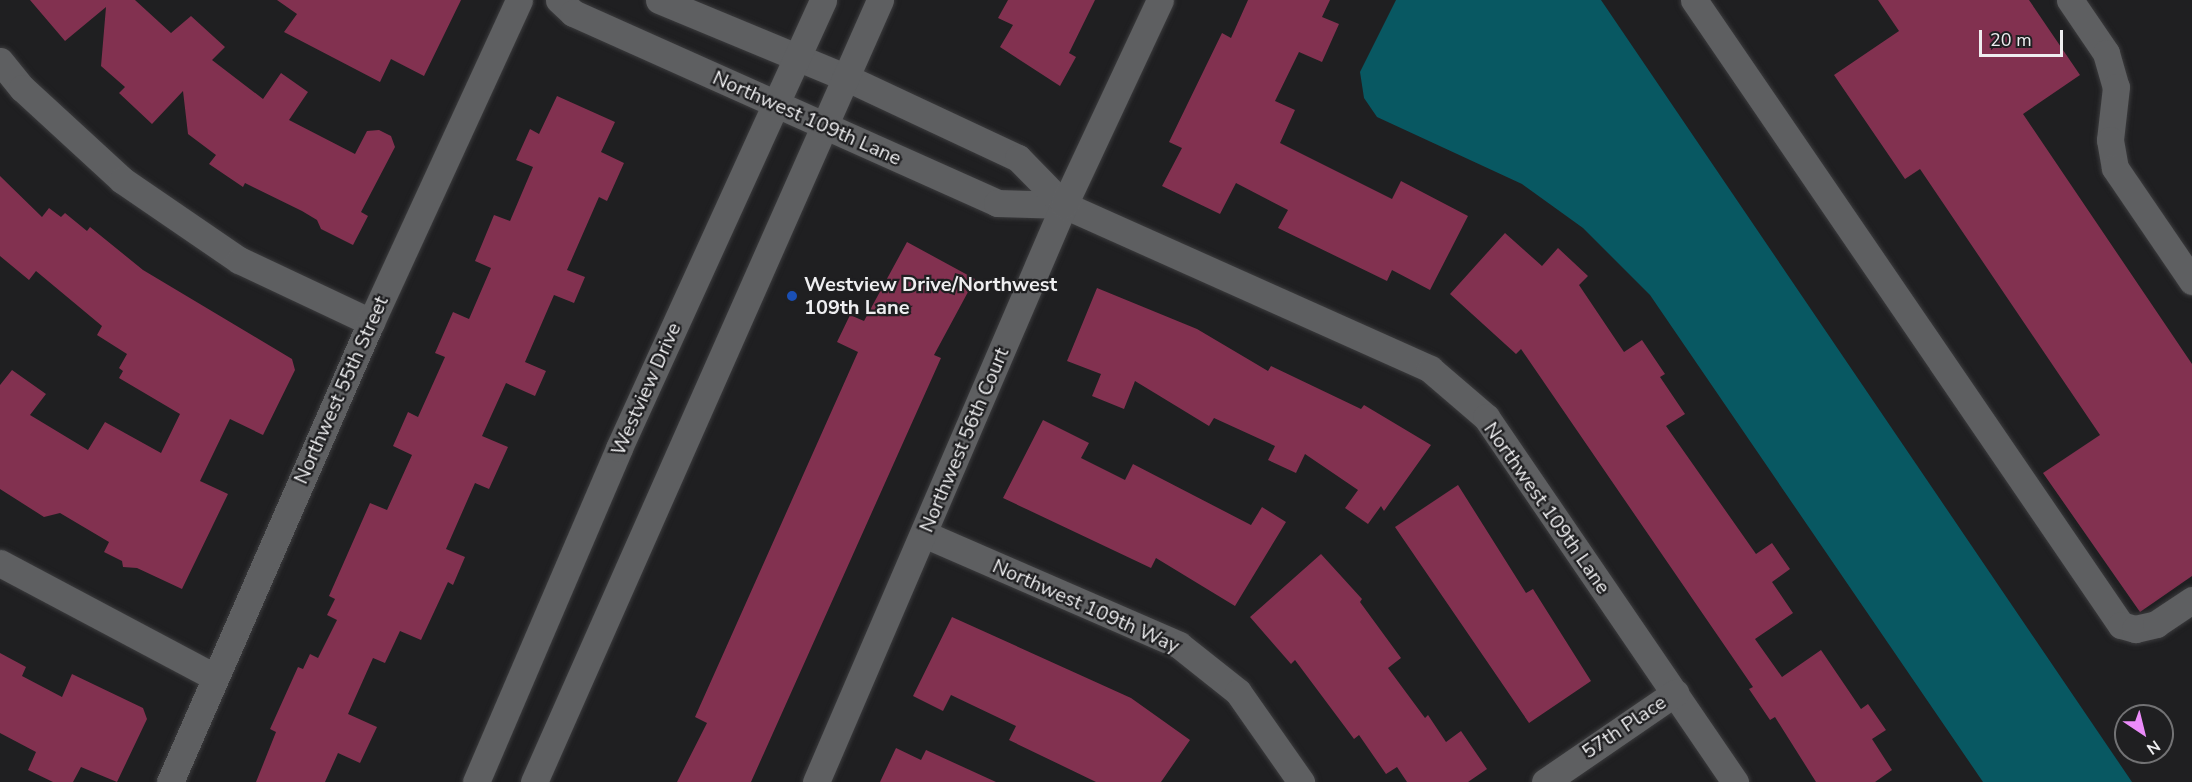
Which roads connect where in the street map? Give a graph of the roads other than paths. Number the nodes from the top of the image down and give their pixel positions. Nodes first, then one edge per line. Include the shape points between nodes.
1 (519, 0) edge
2 (559, 0) edge
3 (659, 0) edge
4 (823, 0) edge
5 (880, 0) edge
6 (1160, 0) edge
7 (1694, 0) edge
8 (2070, 0) edge
9 (797, 57) junction
10 (0, 61) edge
11 (845, 77) junction
12 (774, 103) junction
13 (825, 125) junction
14 (1064, 205) junction
15 (2192, 281) edge
16 (370, 322) junction
17 (924, 534) junction
18 (0, 563) edge
19 (2192, 600) edge
20 (214, 677) junction
21 (1675, 693) junction
22 (170, 782) edge
23 (476, 782) edge
24 (534, 782) edge
25 (816, 782) edge
26 (1301, 782) edge
27 (1545, 782) edge
28 (1736, 782) edge

1 - 16 street, Northwest 55th Street
2 - 12 street, Northwest 109th Lane via 573,14
3 - 9 street, Northwest 109th Lane
4 - 9 street, Westview Drive
5 - 11 street
6 - 14 street, Northwest 56th Court
7 - 19 street via 2121,625 2135,629 2156,624
8 - 15 street via 2106,53 2116,87 2110,140 2115,168
9 - 11 street, Northwest 109th Lane
9 - 12 street, Westview Drive
10 - 16 street via 22,88 122,180 239,260
11 - 13 street
11 - 14 street, Northwest 109th Lane via 1018,158
12 - 13 street, Northwest 109th Lane
12 - 23 street, Westview Drive
13 - 14 street, Northwest 109th Lane via 997,203
13 - 24 street
14 - 17 street, Northwest 56th Court
14 - 21 street, Northwest 109th Lane via 1430,369 1486,417
16 - 20 street, Northwest 55th Street
17 - 25 street, Northwest 56th Court
17 - 26 street, Northwest 109th Way via 1179,645 1238,692
18 - 20 street
20 - 22 street, Northwest 55th Street
21 - 27 street, 57th Place
21 - 28 street, Northwest 109th Lane

